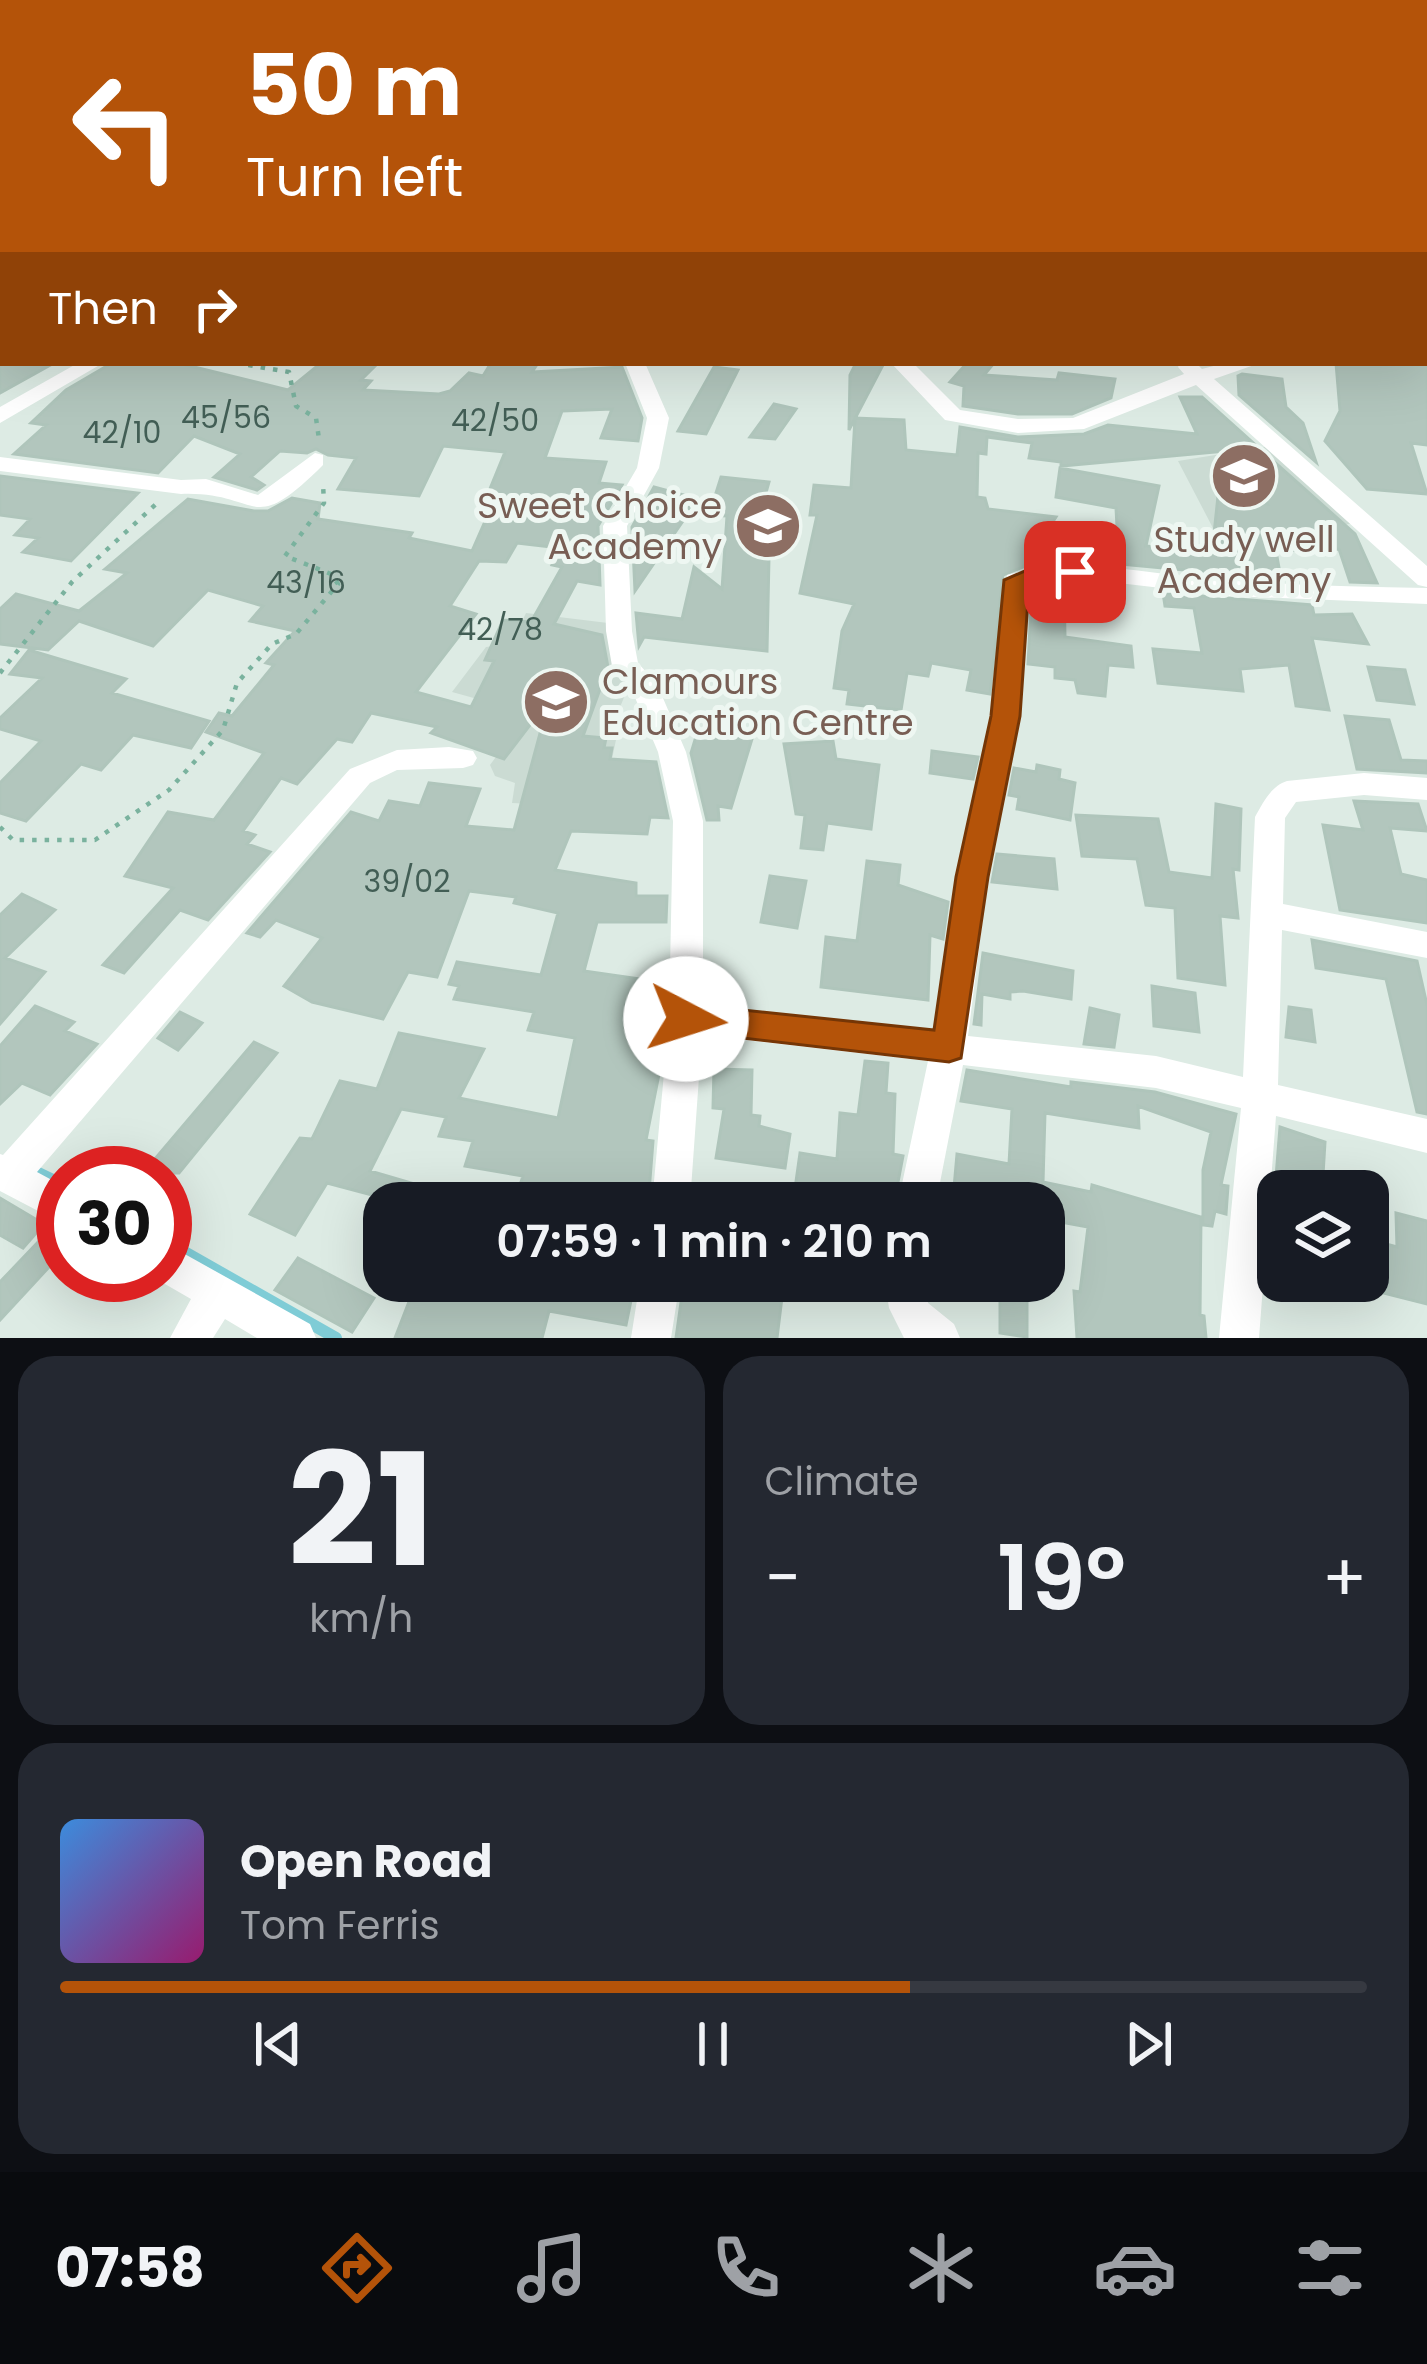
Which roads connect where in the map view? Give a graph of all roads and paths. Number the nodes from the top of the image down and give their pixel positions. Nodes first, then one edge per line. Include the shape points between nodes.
1 (88, 366) edge
2 (254, 366) edge
3 (635, 366) edge
4 (904, 366) edge
5 (1191, 369) edge
6 (0, 416) edge
7 (314, 460) junction
8 (0, 464) edge
9 (181, 487) junction
10 (1427, 578) edge
11 (1427, 596) edge
12 (0, 674) edge
13 (463, 758) dead end
14 (1427, 789) edge
15 (0, 827) edge
16 (1267, 914) junction
17 (1427, 945) edge
18 (686, 1019) junction
19 (949, 1047) junction
20 (1260, 1094) junction
21 (1427, 1136) edge
22 (4, 1174) edge
23 (673, 1182) edge
24 (921, 1182) edge
25 (36, 1191) edge
26 (192, 1277) edge
27 (219, 1292) junction
28 (657, 1302) edge
29 (908, 1302) edge
30 (190, 1338) edge
31 (296, 1338) edge
32 (651, 1338) edge
33 (940, 1338) edge
34 (1239, 1338) edge

1 - 6 street
2 - 7 path via 289,372 296,406 316,418
3 - 18 street via 658,418 647,468 615,526 619,631 625,666 643,684 672,752 688,821
4 - 5 street via 953,415 1018,426 1076,424
5 - 10 street
7 - 9 street via 276,500 258,505 220,487
7 - 15 path via 325,503 285,556 338,584 296,634 272,644 237,683 223,730 170,790 95,840 13,840
8 - 9 street
9 - 12 path via 118,534 51,603
11 - 19 street via 1043,571 1016,580 1006,716 972,877
13 - 22 street via 400,757 360,776
14 - 16 street via 1364,784 1287,792 1270,817
16 - 17 street
16 - 20 street
18 - 19 street
18 - 23 street
19 - 20 street via 1156,1072
19 - 24 street
20 - 21 street
20 - 34 street
22 - 25 street
26 - 27 street
27 - 30 street
27 - 31 street
28 - 32 street
29 - 33 street via 910,1315

